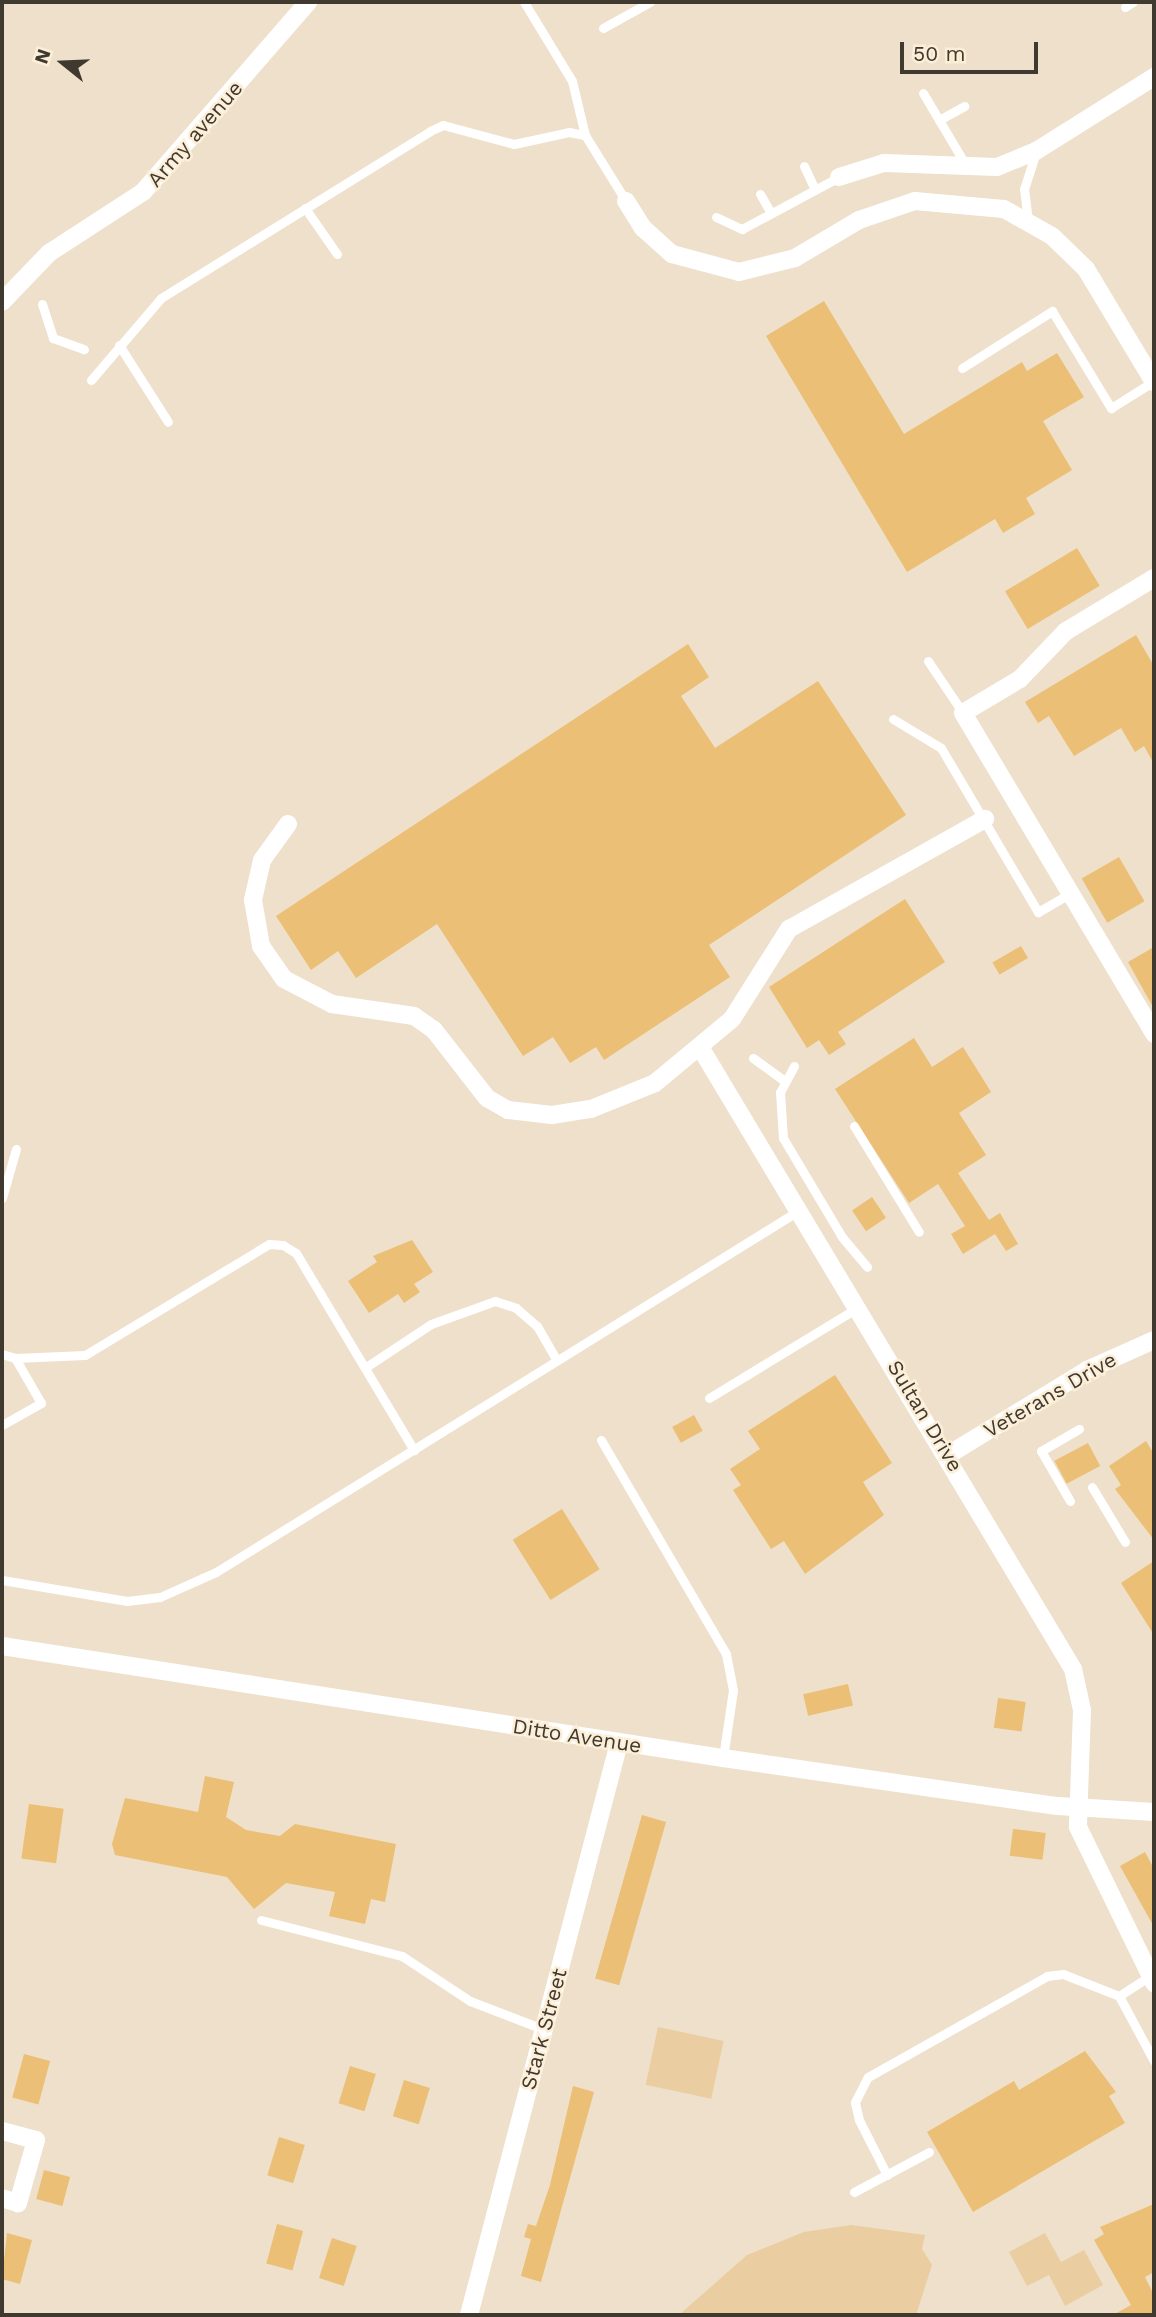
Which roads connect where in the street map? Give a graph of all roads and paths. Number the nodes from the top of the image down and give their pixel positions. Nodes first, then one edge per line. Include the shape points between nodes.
1 (308, 2) edge
2 (524, 2) edge
3 (650, 2) edge
4 (603, 28) dead end
5 (1154, 77) edge
6 (923, 93) dead end
7 (964, 106) dead end
8 (939, 120) junction
9 (585, 135) junction
10 (1036, 151) junction
11 (804, 166) dead end
12 (969, 170) junction
13 (839, 177) joint
14 (815, 190) junction
15 (760, 194) dead end
16 (626, 201) joint
17 (305, 208) junction
18 (771, 213) junction
19 (716, 217) dead end
20 (1029, 222) junction
21 (337, 254) dead end
22 (2, 302) edge
23 (41, 304) dead end
24 (119, 345) junction
25 (84, 349) dead end
26 (962, 368) dead end
27 (91, 380) dead end
28 (1154, 381) edge
29 (168, 422) dead end
30 (1154, 578) edge
31 (928, 661) dead end
32 (963, 713) junction
33 (893, 719) dead end
34 (985, 818) junction
35 (288, 824) dead end
36 (1072, 892) junction
37 (1154, 1034) edge
38 (700, 1047) junction
39 (753, 1058) dead end
40 (794, 1066) dead end
41 (783, 1080) junction
42 (855, 1126) dead end
43 (16, 1149) dead end
44 (2, 1198) edge
45 (798, 1211) junction
46 (919, 1232) dead end
47 (867, 1267) dead end
48 (859, 1307) junction
49 (1154, 1340) edge
50 (2, 1354) edge
51 (15, 1358) junction
52 (556, 1359) junction
53 (366, 1367) junction
54 (709, 1398) dead end
55 (2, 1425) edge
56 (1079, 1429) dead end
57 (601, 1440) dead end
58 (414, 1450) junction
59 (948, 1455) junction
60 (1093, 1488) dead end
61 (1070, 1501) dead end
62 (1125, 1542) dead end
63 (2, 1580) edge
64 (2, 1646) edge
65 (619, 1743) junction
66 (723, 1758) junction
67 (1077, 1807) junction
68 (1154, 1812) edge
69 (261, 1920) dead end
70 (1152, 1980) edge
71 (1119, 1996) junction
72 (543, 2029) junction
73 (1154, 2061) edge
74 (2, 2131) edge
75 (929, 2152) dead end
76 (887, 2175) junction
77 (854, 2192) dead end
78 (2, 2198) edge
79 (469, 2315) edge

1 - 22 street, Army avenue via 143,192 41,259
2 - 9 lane via 572,81
3 - 4 lane
5 - 10 street
6 - 8 lane
7 - 8 lane
8 - 12 lane
9 - 16 lane
9 - 17 lane via 514,144 443,125
10 - 12 street
10 - 20 lane via 1024,189
11 - 14 lane
12 - 13 street via 884,163
13 - 14 lane
14 - 18 lane
15 - 18 lane
16 - 20 street via 643,228 672,254 738,272 794,258 859,220 915,201 983,204
17 - 21 lane
17 - 24 lane via 161,298
18 - 19 lane via 742,229
20 - 28 street via 1086,269
23 - 25 lane via 53,338
24 - 27 lane
24 - 29 lane
26 - 28 lane via 1052,311 1111,408
30 - 32 street via 1066,631 1020,679
31 - 32 lane
32 - 36 street
33 - 34 lane via 941,748
34 - 36 lane via 1038,912
34 - 38 street via 789,929 749,999
35 - 38 street via 262,860 254,889 254,924 271,964 315,998 414,1016 434,1030 470,1083 509,1110 552,1115 591,1109 655,1083
36 - 37 street
38 - 45 street, Sultan Drive
39 - 41 lane
40 - 41 lane
41 - 47 lane via 783,1138 842,1237
42 - 46 lane
43 - 44 lane
45 - 48 street, Sultan Drive
45 - 52 lane
48 - 54 lane
48 - 59 street, Sultan Drive
49 - 59 street, Veterans Drive via 1087,1370
50 - 51 lane
51 - 53 lane via 85,1355 276,1243 296,1254
51 - 55 lane via 41,1403
52 - 53 lane via 537,1325 516,1308 495,1301 431,1324
52 - 58 lane
53 - 58 lane
56 - 61 lane via 1041,1451
57 - 66 lane via 726,1654 733,1690
58 - 63 lane via 216,1572 160,1597 109,1600
59 - 67 street, Sultan Drive via 1073,1669 1082,1710
60 - 62 lane
64 - 65 street, Ditto Avenue
65 - 66 street, Ditto Avenue
65 - 72 street, Stark Street
66 - 67 street, Ditto Avenue
67 - 68 street, Ditto Avenue
67 - 70 street, Sultan Drive via 1085,1851
69 - 72 lane via 402,1955 470,2001
70 - 71 lane
71 - 73 lane
71 - 76 lane via 1063,1973 1047,1976 868,2077 855,2102 859,2120
72 - 79 street, Stark Street
74 - 78 street via 36,2140 18,2203
75 - 76 lane
76 - 77 lane

